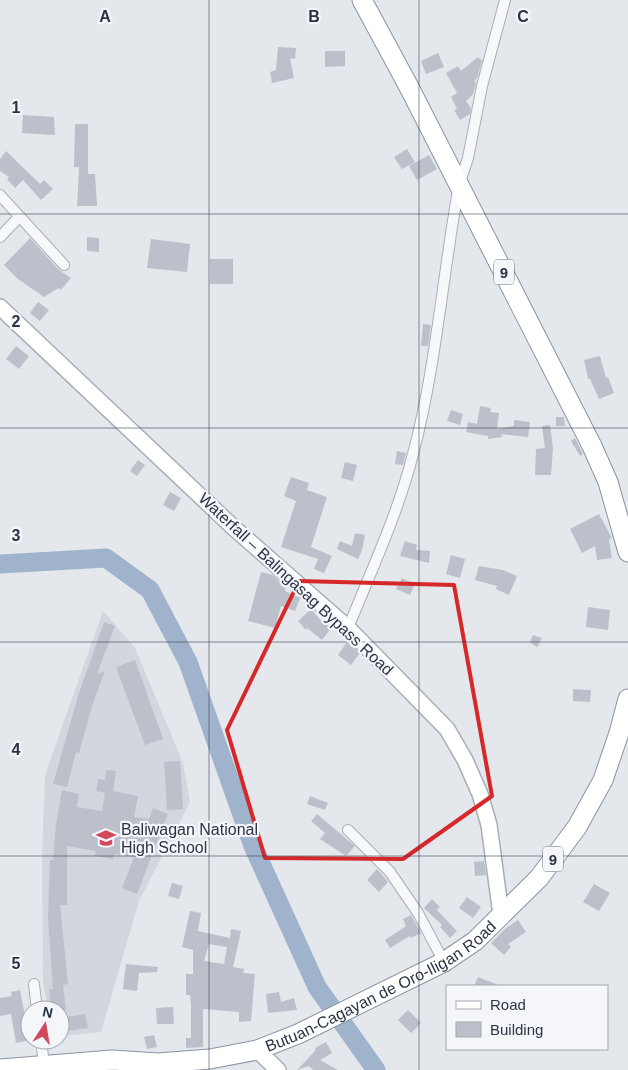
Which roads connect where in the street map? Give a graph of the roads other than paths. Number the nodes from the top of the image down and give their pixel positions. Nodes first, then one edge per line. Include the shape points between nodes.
1 (362, 0) edge
2 (505, 0) edge
3 (458, 184) junction
4 (0, 195) edge
5 (19, 217) junction
6 (0, 237) edge
7 (64, 265) dead end
8 (0, 308) edge
9 (628, 552) edge
10 (348, 628) junction
11 (628, 699) edge
12 (348, 830) dead end
13 (501, 915) junction
14 (444, 962) junction
15 (34, 984) dead end
16 (36, 1000) edge
17 (42, 1050) edge
18 (257, 1050) junction
19 (44, 1064) junction
20 (0, 1069) edge
21 (278, 1070) edge

1 - 3 highway, 9
2 - 3 street via 482,86 468,158
3 - 9 highway, 9 via 592,446 608,482
3 - 10 street via 414,453
4 - 5 street
5 - 6 street
5 - 7 street
8 - 10 main road, Waterfall ‒ Balingasag Bypass Road via 234,528
10 - 13 main road, Waterfall ‒ Balingasag Bypass Road via 447,729 465,760 489,825
11 - 13 highway, Butuan-Cagayan de Oro-Iligan Road / 9 via 610,762 577,827 539,878
12 - 14 street via 390,872 418,913
13 - 14 highway, Butuan-Cagayan de Oro-Iligan Road / 9 via 475,941
14 - 18 highway, Butuan-Cagayan de Oro-Iligan Road / 9 via 298,1034
15 - 16 street
17 - 19 street
18 - 19 highway, Butuan-Cagayan de Oro-Iligan Road / 9 via 210,1059 158,1063 112,1060
18 - 21 main road
19 - 20 highway, Butuan-Cagayan de Oro-Iligan Road / 9

